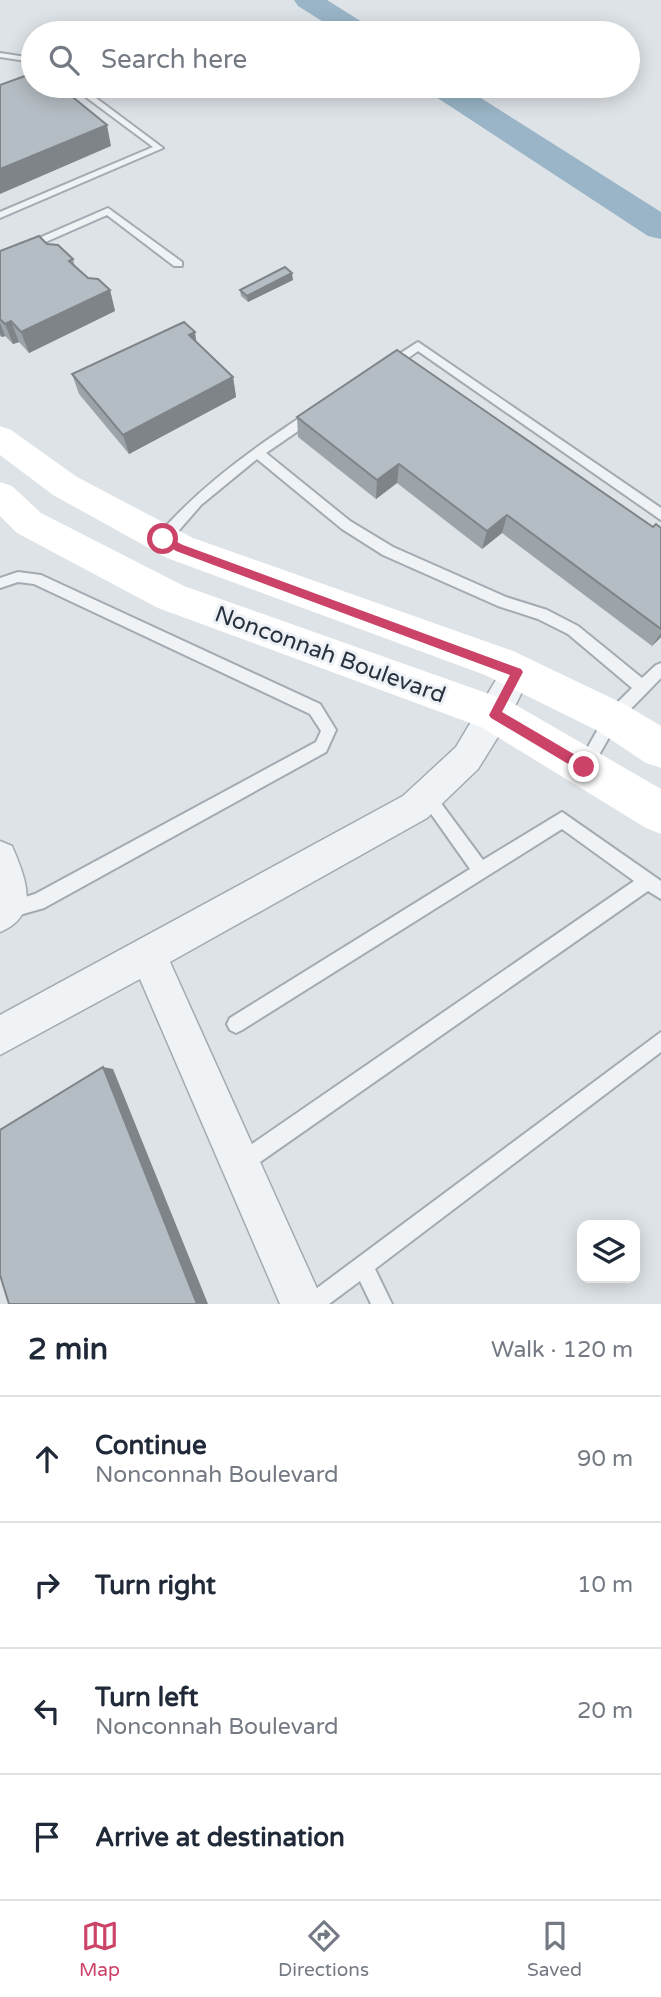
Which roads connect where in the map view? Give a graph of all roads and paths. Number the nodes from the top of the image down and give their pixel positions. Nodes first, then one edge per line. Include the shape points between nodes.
1 (0, 55) edge
2 (21, 58) edge
3 (91, 98) edge
4 (0, 215) edge
5 (0, 259) edge
6 (178, 264) dead end
7 (372, 376) edge
8 (326, 407) edge
9 (0, 438) edge
10 (257, 452) junction
11 (0, 495) edge
12 (661, 515) edge
13 (163, 539) junction
14 (0, 583) edge
15 (661, 669) edge
16 (517, 672) junction
17 (643, 688) junction
18 (495, 715) junction
19 (612, 718) junction
20 (661, 749) edge
21 (584, 767) junction
22 (427, 796) junction
23 (661, 813) edge
24 (0, 858) edge
25 (481, 871) junction
26 (655, 886) edge
27 (1, 913) edge
28 (148, 955) junction
29 (236, 1024) dead end
30 (0, 1036) edge
31 (661, 1041) edge
32 (240, 1164) junction
33 (363, 1266) junction
34 (302, 1304) edge
35 (312, 1304) edge
36 (382, 1304) edge

1 - 2 lane
3 - 4 lane via 159,148
5 - 6 lane via 108,211
7 - 12 lane via 418,346
8 - 10 lane
9 - 13 street via 65,486
10 - 13 lane via 209,487
10 - 17 lane via 346,525 388,551 573,630
11 - 18 street, Nonconnah Boulevard via 29,523 171,597
13 - 16 street
14 - 27 lane via 36,579 315,709 329,730 321,747 38,902
15 - 17 lane
16 - 18 street
16 - 19 street
17 - 19 lane
18 - 21 street, Nonconnah Boulevard
18 - 22 street via 467,758
19 - 20 street
19 - 21 lane
21 - 23 street, Nonconnah Boulevard
22 - 25 lane
22 - 28 street via 415,807
24 - 27 street via 11,902
25 - 26 lane via 562,820
25 - 29 lane
26 - 32 lane
28 - 30 street
28 - 32 street
31 - 33 lane
32 - 34 street
33 - 35 lane
33 - 36 lane

